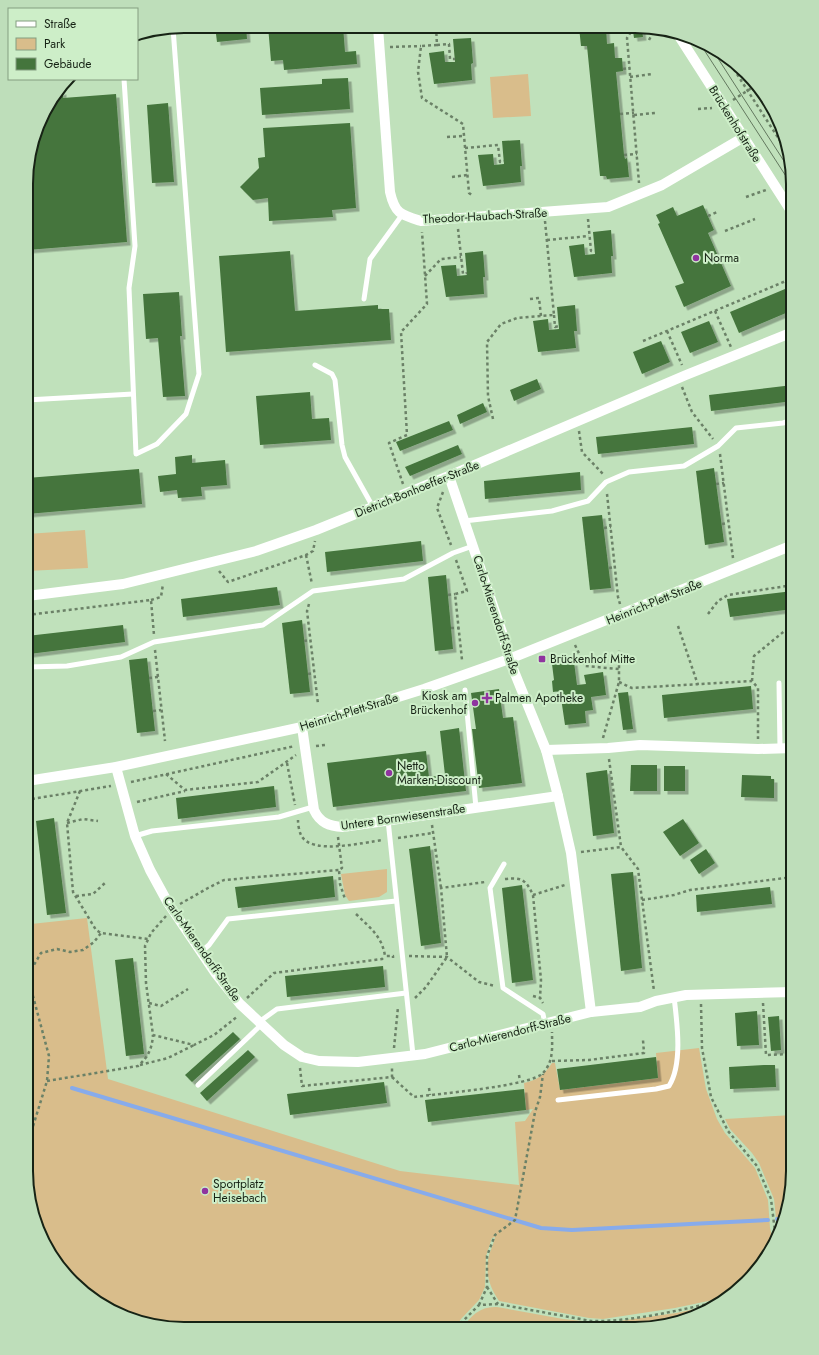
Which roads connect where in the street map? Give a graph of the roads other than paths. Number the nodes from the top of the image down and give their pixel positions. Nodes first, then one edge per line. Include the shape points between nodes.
1 (173, 33) edge
2 (379, 33) edge
3 (682, 40) edge
4 (124, 80) edge
5 (744, 137) junction
6 (786, 204) edge
7 (402, 215) junction
8 (364, 299) dead end
9 (786, 335) edge
10 (315, 365) dead end
11 (133, 394) junction
12 (33, 400) edge
13 (786, 422) edge
14 (449, 476) junction
15 (373, 507) junction
16 (464, 521) junction
17 (473, 546) junction
18 (786, 549) edge
19 (33, 595) edge
20 (509, 659) junction
21 (33, 667) edge
22 (779, 684) dead end
23 (465, 690) dead end
24 (302, 727) junction
25 (780, 748) junction
26 (786, 748) edge
27 (546, 750) junction
28 (116, 767) junction
29 (33, 780) edge
30 (558, 796) junction
31 (314, 807) junction
32 (476, 808) junction
33 (388, 820) junction
34 (135, 836) junction
35 (504, 864) dead end
36 (396, 900) junction
37 (202, 951) junction
38 (786, 992) edge
39 (406, 993) junction
40 (674, 997) junction
41 (591, 1012) junction
42 (260, 1023) junction
43 (548, 1023) junction
44 (413, 1055) junction
45 (198, 1085) dead end
46 (558, 1100) dead end

1 - 11 lane via 198,374 186,414 157,444 136,454
2 - 7 street via 390,192 393,205
3 - 5 street, Brückenhofstraße
4 - 11 lane via 135,246 129,288
5 - 6 street, Brückenhofstraße
5 - 7 street, Theodor-Haubach-Straße via 662,185 608,207 421,221
7 - 8 lane via 370,259
9 - 14 street, Dietrich-Bonhoeffer-Straße
10 - 15 lane via 332,374 335,380 344,451
11 - 12 lane
13 - 16 lane via 736,428 718,446 684,466 629,472 606,482 588,501 552,511
14 - 15 street, Dietrich-Bonhoeffer-Straße
14 - 16 street, Carlo-Mierendorff-Straße
15 - 19 street, Dietrich-Bonhoeffer-Straße via 256,551 212,563 123,584
16 - 17 street, Carlo-Mierendorff-Straße
17 - 20 street, Carlo-Mierendorff-Straße
17 - 21 lane via 453,553 404,579 313,591 263,625 154,642 121,657 67,666
18 - 20 street, Heinrich-Plett-Straße
20 - 24 street, Heinrich-Plett-Straße
20 - 27 street, Carlo-Mierendorff-Straße
22 - 25 lane
23 - 32 lane
24 - 28 street, Heinrich-Plett-Straße
24 - 31 street, Untere Bornwiesenstraße via 301,745
25 - 26 street
25 - 27 street via 640,745
27 - 30 street, Carlo-Mierendorff-Straße
28 - 29 street, Heinrich-Plett-Straße
28 - 34 street, Carlo-Mierendorff-Straße
30 - 32 street, Untere Bornwiesenstraße
30 - 41 street, Carlo-Mierendorff-Straße via 571,853
31 - 33 street, Untere Bornwiesenstraße via 318,819 332,826 344,827
31 - 34 lane via 279,817 152,831
32 - 33 street, Untere Bornwiesenstraße
33 - 36 lane
34 - 37 street, Carlo-Mierendorff-Straße via 168,903
35 - 43 lane via 490,888 503,988 543,1014
36 - 37 lane via 228,919
36 - 39 lane
37 - 42 street, Carlo-Mierendorff-Straße via 240,1004
38 - 40 street, Carlo-Mierendorff-Straße
39 - 42 lane via 277,1009
39 - 44 lane
40 - 41 street, Carlo-Mierendorff-Straße via 640,1007
40 - 46 lane via 679,1041 669,1086
41 - 43 street, Carlo-Mierendorff-Straße
42 - 44 street, Carlo-Mierendorff-Straße via 284,1045 302,1056 319,1061 358,1062
42 - 45 lane
43 - 44 street, Carlo-Mierendorff-Straße

